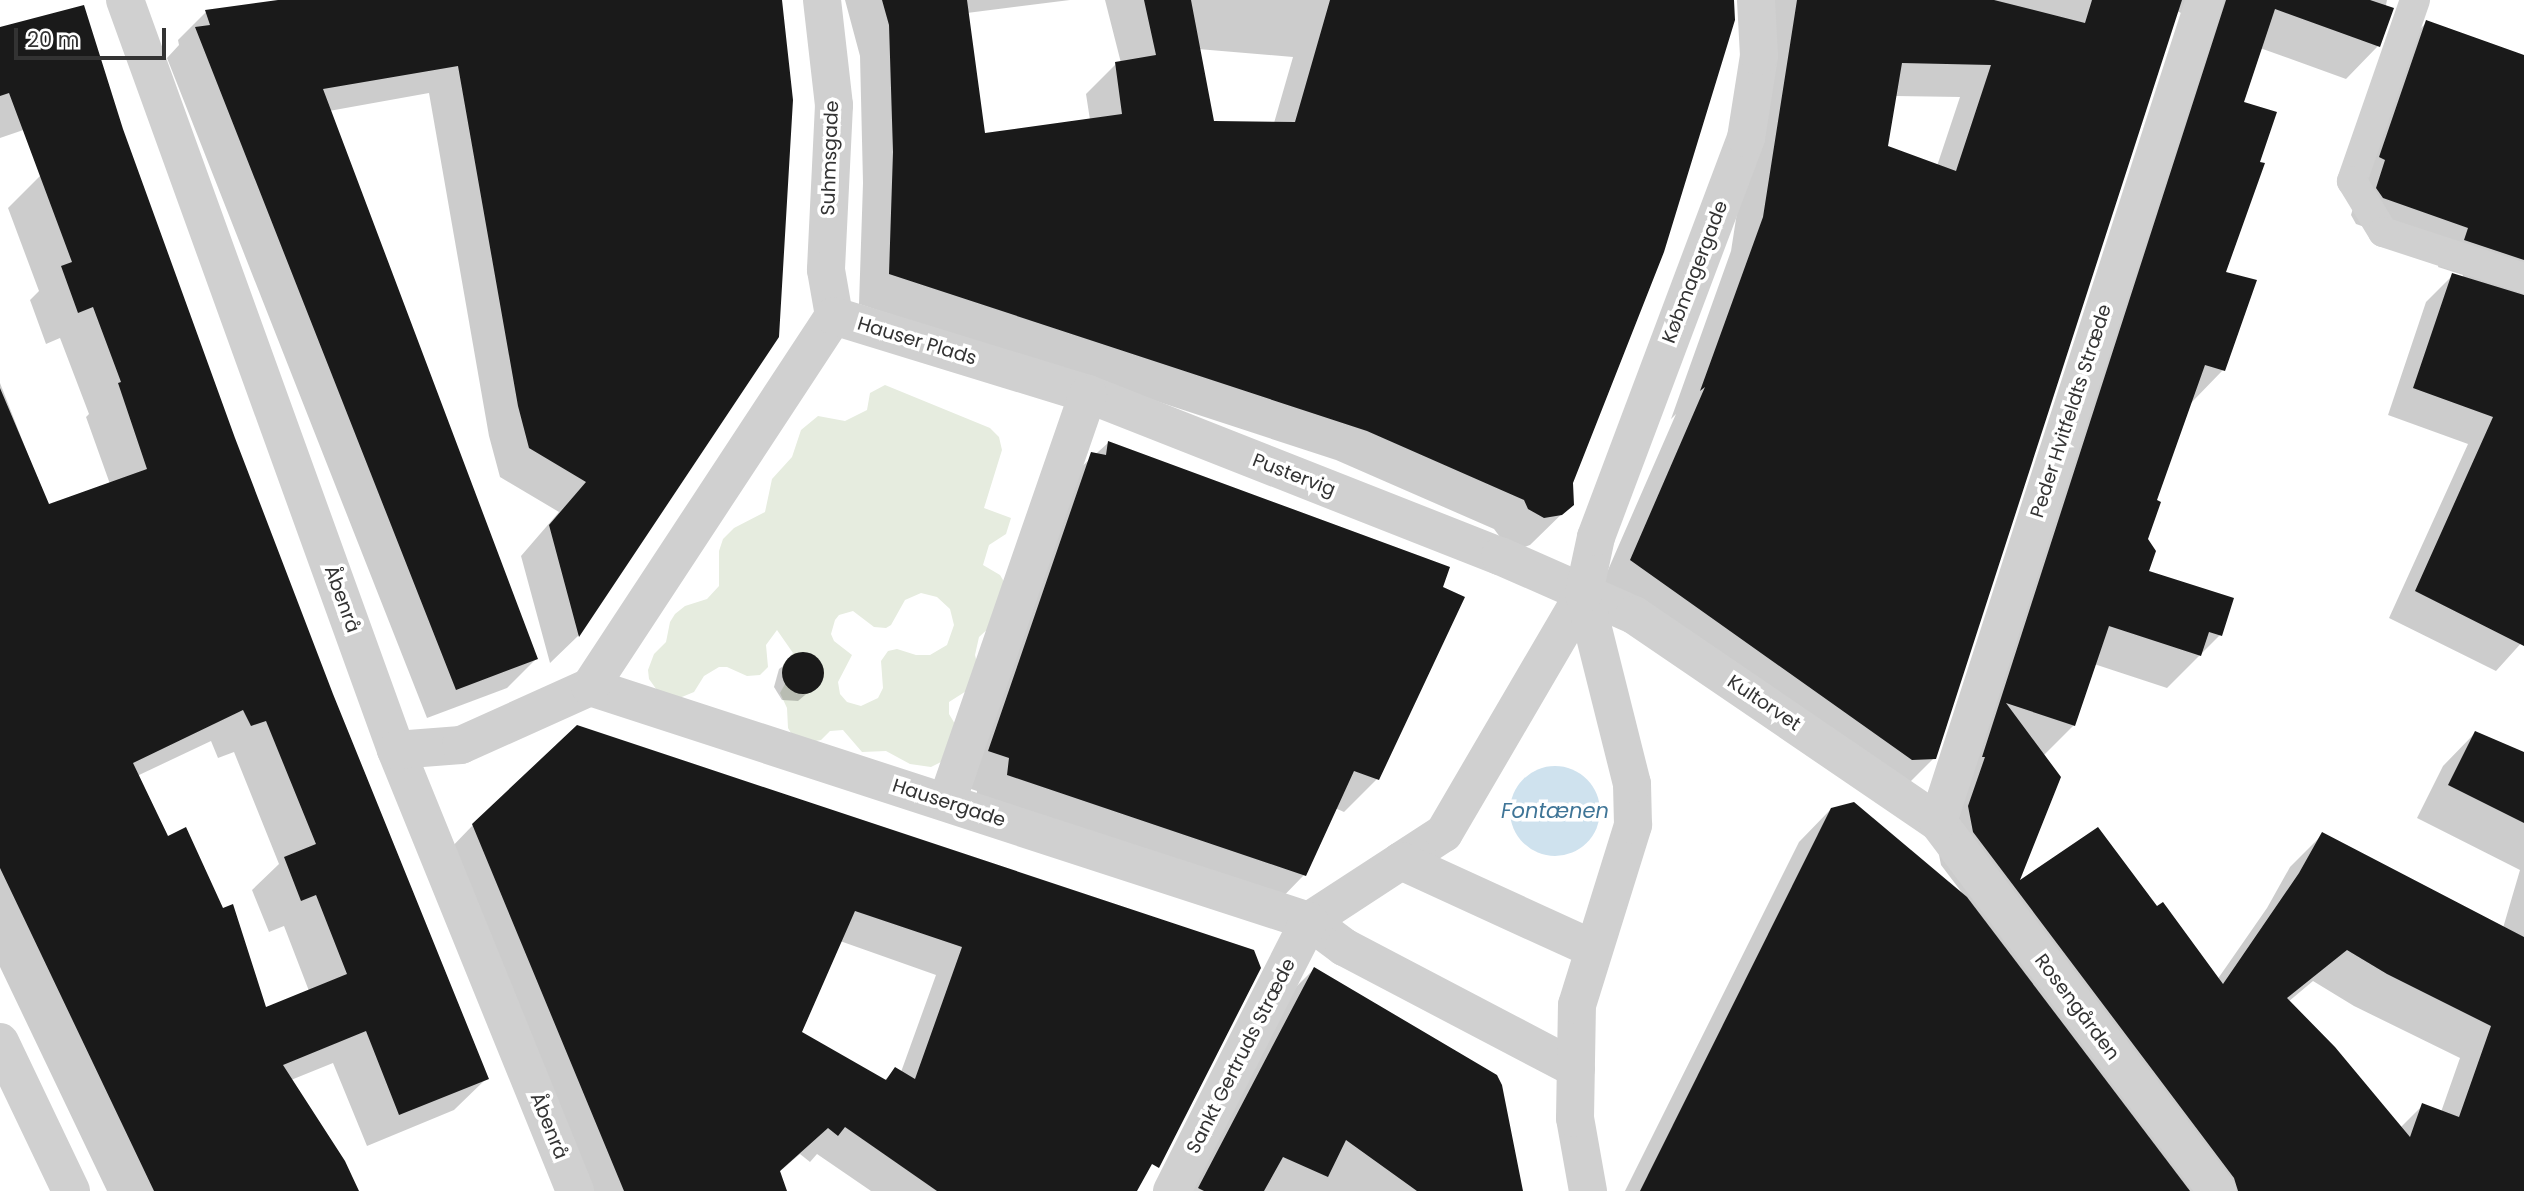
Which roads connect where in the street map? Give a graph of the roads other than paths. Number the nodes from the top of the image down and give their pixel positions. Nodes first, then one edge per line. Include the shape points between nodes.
1 (125, 0) edge
2 (822, 0) edge
3 (1756, 0) edge
4 (2205, 0) edge
5 (2415, 0) edge
6 (2524, 278) edge
7 (834, 316) junction
8 (1088, 394) junction
9 (1500, 556) joint
10 (1584, 593) junction
11 (590, 687) junction
12 (396, 750) junction
13 (947, 803) junction
14 (1938, 822) junction
15 (1401, 861) junction
16 (1309, 920) junction
17 (1593, 949) junction
18 (0, 1042) edge
19 (1576, 1069) junction
20 (71, 1191) edge
21 (575, 1191) edge
22 (1172, 1191) edge
23 (1588, 1191) edge
24 (2217, 1191) edge

1 - 12 street, Åbenrå
2 - 7 street, Suhmsgade via 834,105 826,270
3 - 10 street, Købmagergade via 1759,55 1746,138 1596,537
4 - 14 street, Peder Hvitfeldts Stræde
5 - 6 lane via 2352,181 2383,232
7 - 8 street, Hauser Plads
7 - 11 street, Hauser Plads
8 - 9 street, Pustervig
8 - 13 street
9 - 10 street, Kultorvet
10 - 14 street, Kultorvet via 1633,615
10 - 15 street via 1444,833
10 - 17 street via 1632,785 1633,825
11 - 12 street via 461,745
11 - 13 street, Hausergade
12 - 21 street, Åbenrå
13 - 16 street, Hausergade
14 - 24 street, Rosengården
15 - 16 street
15 - 17 street
16 - 19 street via 1344,947
16 - 22 street, Sankt Gertruds Stræde
17 - 19 street via 1577,1005
18 - 20 street
19 - 23 street via 1575,1118

